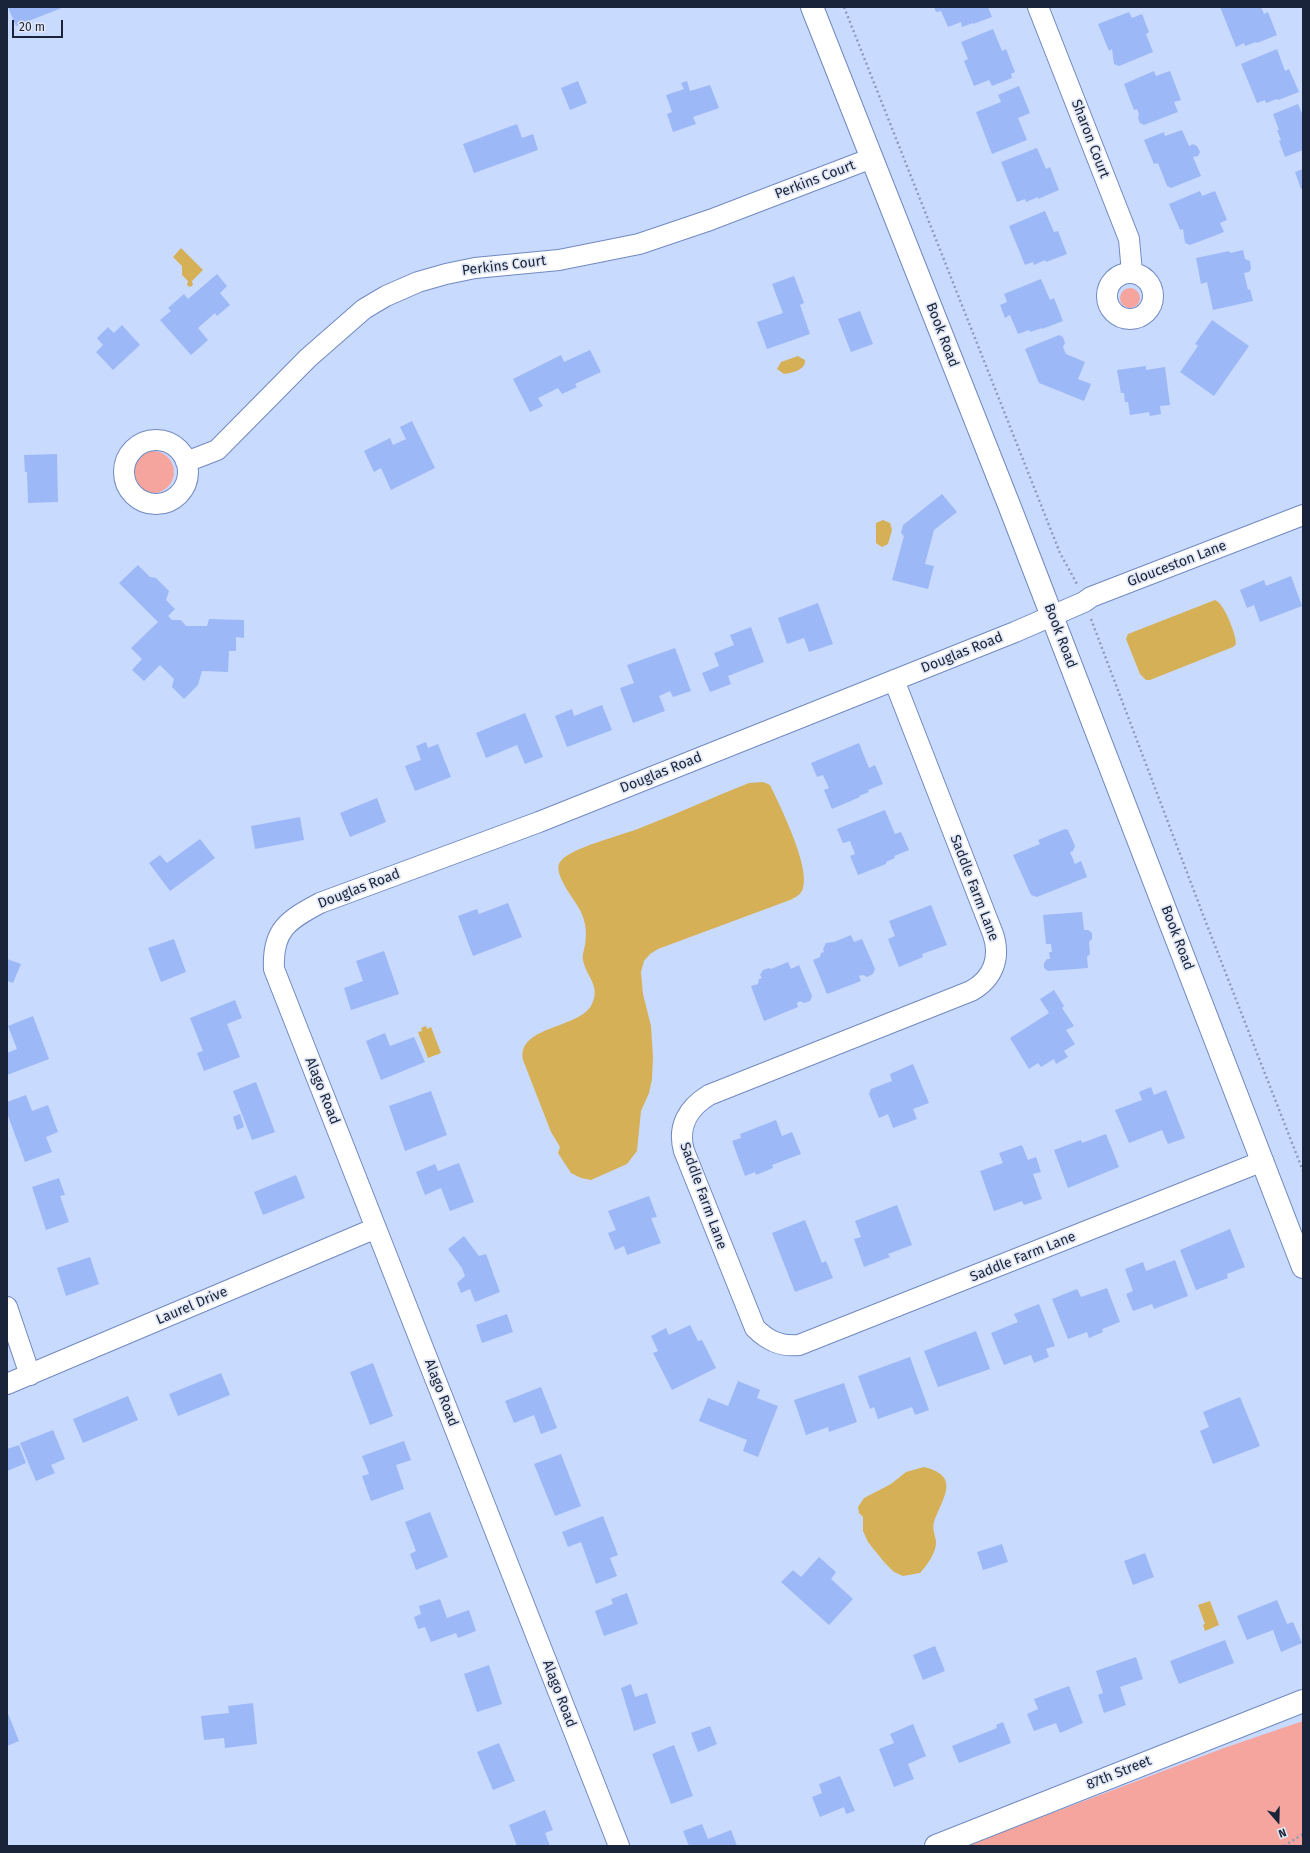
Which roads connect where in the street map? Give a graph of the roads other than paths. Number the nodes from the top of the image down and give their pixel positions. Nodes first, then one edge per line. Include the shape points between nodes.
1 (812, 7) edge
2 (1038, 7) edge
3 (872, 158) junction
4 (1132, 273) dead end
5 (186, 462) dead end
6 (1303, 515) edge
7 (1052, 616) junction
8 (894, 680) junction
9 (277, 938) joint
10 (1263, 1161) junction
11 (376, 1228) junction
12 (1303, 1267) edge
13 (7, 1307) edge
14 (30, 1375) junction
15 (7, 1384) edge
16 (1303, 1701) edge
17 (619, 1846) edge
18 (936, 1846) edge

1 - 3 street, Book Road
2 - 4 street, Sharon Court via 1129,239
3 - 5 street, Perkins Court via 710,220 639,244 559,260 475,268 418,282 386,296 364,309 308,358 217,450
3 - 7 street, Book Road
6 - 7 street, Glouceston Lane via 1091,597
7 - 8 street, Douglas Road
7 - 10 street, Book Road
8 - 9 street, Douglas Road via 539,822 320,903 297,916
8 - 10 street, Saddle Farm Lane via 993,934 996,943 996,962 988,979 971,991 709,1094 687,1115 681,1138 684,1151 755,1328 776,1343 799,1345
9 - 11 street, Alago Road via 273,952 274,969
10 - 12 street, Book Road
11 - 14 street, Laurel Drive
11 - 17 street, Alago Road
13 - 14 street
14 - 15 street, Laurel Drive
16 - 18 street, 87th Street

